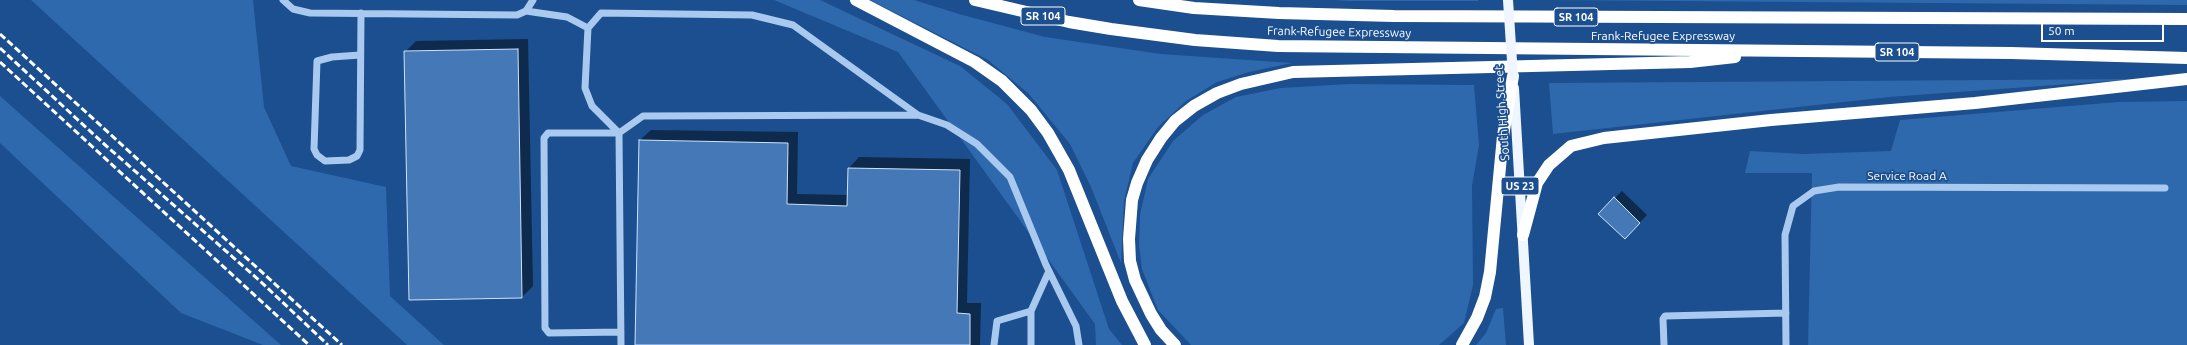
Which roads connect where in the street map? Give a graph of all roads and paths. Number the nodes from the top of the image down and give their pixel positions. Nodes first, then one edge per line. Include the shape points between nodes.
1 (283, 0) edge
2 (533, 0) edge
3 (856, 0) edge
4 (975, 0) edge
5 (1140, 0) edge
6 (1508, 0) edge
7 (526, 11) junction
8 (361, 13) junction
9 (2187, 19) edge
10 (588, 28) junction
11 (1784, 51) junction
12 (360, 55) junction
13 (2187, 58) edge
14 (1513, 76) junction
15 (2187, 79) edge
16 (918, 115) junction
17 (619, 133) junction
18 (2165, 188) dead end
19 (1523, 235) junction
20 (1049, 271) junction
21 (1031, 311) junction
22 (1786, 313) junction
23 (621, 332) junction
24 (621, 345) edge
25 (994, 345) edge
26 (1031, 345) edge
27 (1079, 345) edge
28 (1145, 345) edge
29 (1175, 345) edge
30 (1462, 345) edge
31 (1529, 345) edge
32 (1664, 345) edge
33 (1786, 345) edge

1 - 8 lane via 293,9 310,13
2 - 7 lane
3 - 28 highway via 975,62 1002,81 1031,110 1070,170 1122,302
4 - 11 highway, Frank-Refugee Expressway / SR 104 via 1069,22 1210,41 1278,46
5 - 9 highway, Frank-Refugee Expressway / SR 104 via 1194,8 1271,13 1394,16
6 - 14 main road, South High Street / US 23, bridge
7 - 8 lane via 517,15
7 - 10 lane via 567,17
8 - 12 lane
10 - 16 lane via 601,13 752,15 792,25
10 - 17 lane via 586,88 592,106
11 - 13 highway, Frank-Refugee Expressway / SR 104
11 - 29 highway via 1690,62 1293,72 1253,80 1217,93 1175,121 1161,138 1147,160 1132,200 1129,239 1130,261 1135,280 1151,314
12 - 12 lane via 360,150 357,156 349,160 325,161 314,149 317,61
14 - 19 main road, South High Street / US 23
14 - 30 highway via 1503,136 1489,278 1477,318
15 - 19 highway via 1975,103 1771,120 1604,138 1571,146 1549,165 1537,183
16 - 17 lane via 643,116
16 - 20 lane via 948,125 977,144 1010,177
17 - 23 lane
17 - 23 lane via 548,133 544,138 545,328 549,333
18 - 22 lane, Service Road A via 1839,187 1814,191 1793,206 1785,235
19 - 31 main road, South High Street / US 23
20 - 21 lane
20 - 27 lane via 1076,326
21 - 25 lane via 997,321
21 - 26 lane
22 - 32 lane via 1665,316
22 - 33 lane, Service Road A
23 - 24 lane

